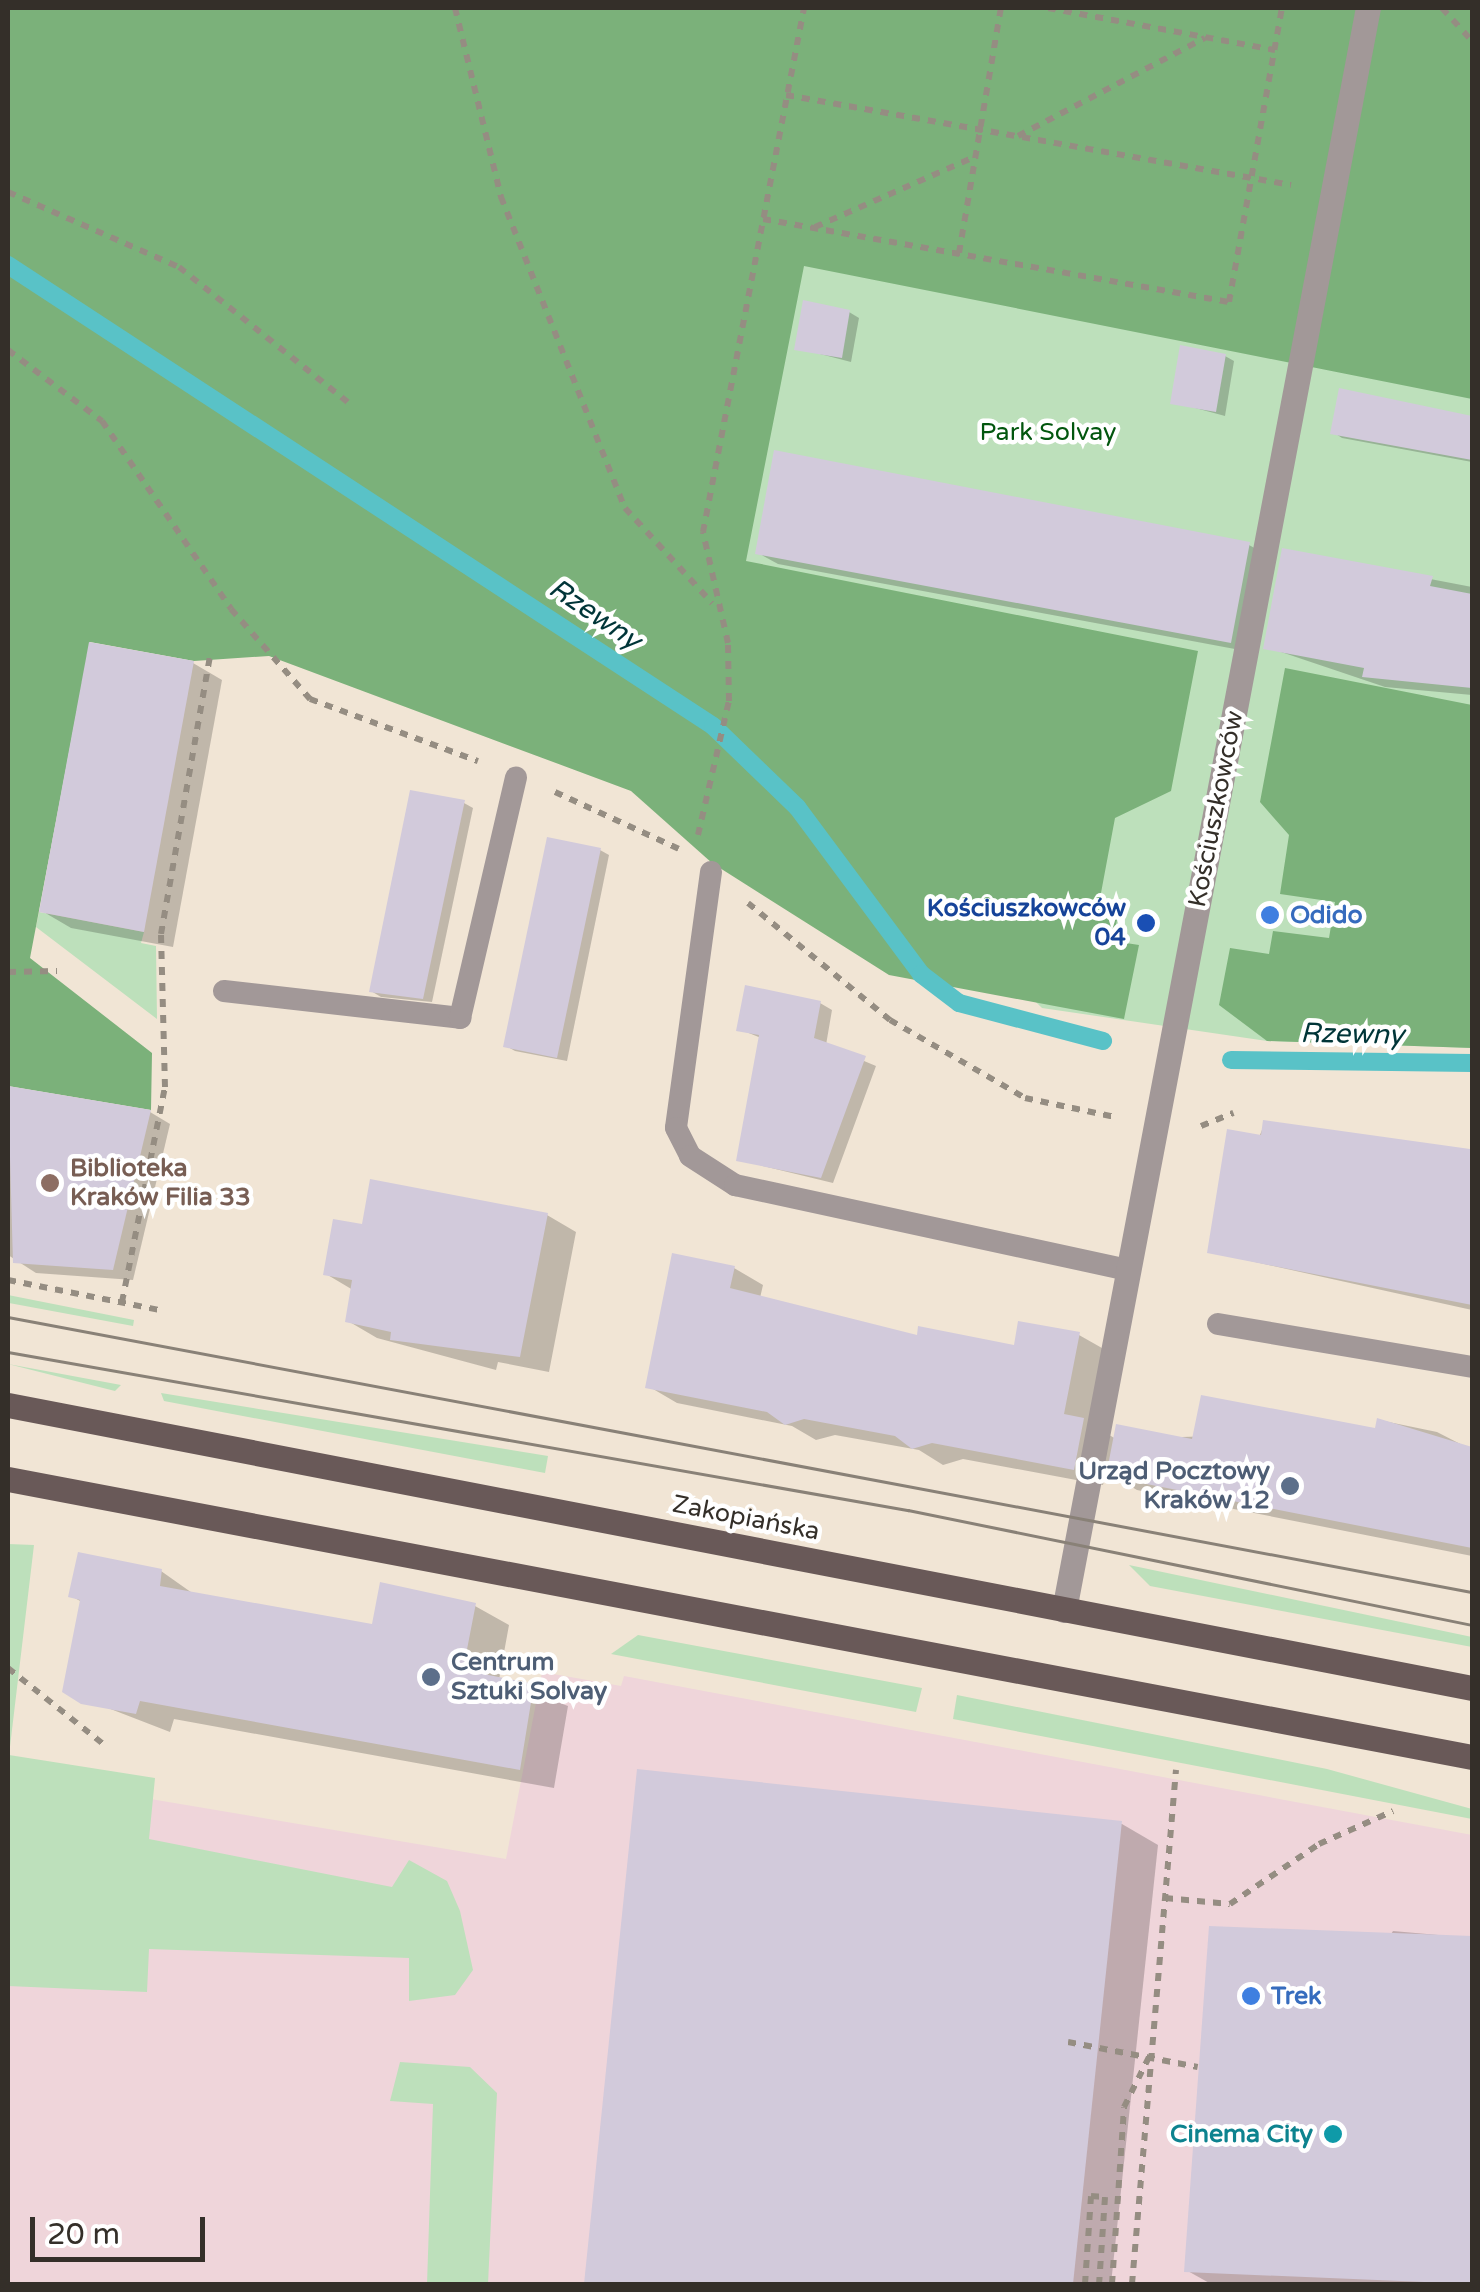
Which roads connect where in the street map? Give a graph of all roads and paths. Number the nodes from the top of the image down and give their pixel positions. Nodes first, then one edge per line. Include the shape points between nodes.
1 (455, 8) edge
2 (804, 8) edge
3 (1002, 8) edge
4 (1048, 8) edge
5 (1282, 8) edge
6 (1368, 8) edge
7 (1442, 8) edge
8 (1206, 38) junction
9 (1472, 41) edge
10 (1275, 50) junction
11 (786, 94) junction
12 (982, 130) junction
13 (1018, 136) junction
14 (978, 156) junction
15 (1254, 178) junction
16 (1293, 186) dead end
17 (8, 192) edge
18 (763, 219) junction
19 (815, 228) junction
20 (959, 253) junction
21 (8, 350) edge
22 (351, 406) dead end
23 (715, 606) junction
24 (210, 655) dead end
25 (310, 699) dead end
26 (516, 777) dead end
27 (691, 856) dead end
28 (711, 872) dead end
29 (58, 971) dead end
30 (8, 972) edge
31 (224, 991) dead end
32 (1232, 1113) dead end
33 (1188, 1131) dead end
34 (1129, 1270) junction
35 (8, 1280) edge
36 (122, 1302) junction
37 (160, 1310) dead end
38 (1218, 1324) dead end
39 (1472, 1367) edge
40 (8, 1406) edge
41 (8, 1479) edge
42 (1064, 1610) junction
43 (8, 1668) edge
44 (1472, 1688) edge
45 (107, 1747) dead end
46 (1472, 1757) edge
47 (1176, 1770) dead end
48 (1393, 1811) dead end
49 (1165, 1898) junction
50 (1068, 2042) dead end
51 (1151, 2053) junction
52 (1198, 2067) dead end
53 (1085, 2284) edge
54 (1100, 2284) edge
55 (1112, 2284) edge
56 (1132, 2284) edge

1 - 23 path via 502,197 625,508
2 - 11 path
3 - 12 path
4 - 8 path
5 - 10 path
6 - 34 street, Kościuszkowców
7 - 9 path
8 - 10 path
8 - 13 path
10 - 15 path
11 - 12 path
11 - 18 path
12 - 13 path
12 - 14 path
13 - 15 path
14 - 19 path
14 - 20 path
15 - 16 path
15 - 20 path via 1229,302
17 - 22 path via 179,267
18 - 19 path
18 - 23 path via 703,532
19 - 20 path
21 - 25 path via 102,421 231,609
23 - 27 path via 728,643 728,701
24 - 36 path via 161,934 165,1087
26 - 31 lane via 460,1018
28 - 34 lane via 676,1128 690,1156 735,1185
29 - 30 path
32 - 33 path
34 - 42 street, Kościuszkowców
35 - 36 path
36 - 37 path
38 - 39 lane
40 - 42 main road, Zakopiańska
41 - 46 main road
42 - 44 main road, Zakopiańska
43 - 45 path
47 - 49 path
48 - 49 path via 1320,1844 1230,1904
49 - 51 path
50 - 51 path
51 - 52 path
51 - 55 path via 1124,2106
51 - 56 path
53 - 54 path via 1091,2196 1105,2197

